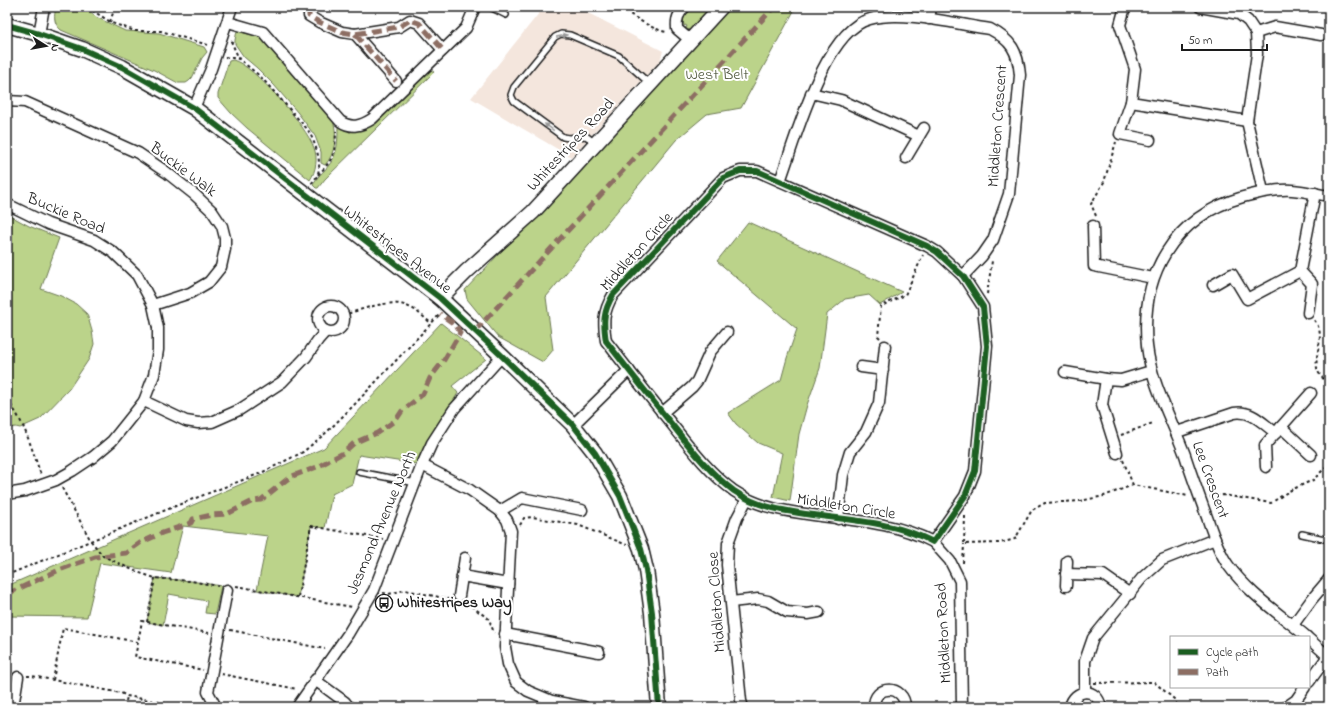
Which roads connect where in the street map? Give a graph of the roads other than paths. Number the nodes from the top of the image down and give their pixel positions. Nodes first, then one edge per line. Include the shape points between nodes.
1 (44, 7) edge
2 (232, 7) edge
3 (309, 7) edge
4 (475, 7) edge
5 (490, 7) edge
6 (685, 7) edge
7 (721, 7) edge
8 (931, 7) edge
9 (1125, 7) edge
10 (1200, 7) edge
11 (506, 16) dead end
12 (929, 19) junction
13 (7, 25) edge
14 (226, 25) junction
15 (1256, 33) junction
16 (39, 34) junction
17 (355, 34) junction
18 (1321, 34) dead end
19 (690, 40) junction
20 (443, 50) junction
21 (396, 81) dead end
22 (651, 84) junction
23 (811, 93) junction
24 (7, 101) edge
25 (1131, 102) junction
26 (194, 108) junction
27 (1247, 121) junction
28 (1150, 140) dead end
29 (596, 143) junction
30 (906, 158) dead end
31 (780, 181) junction
32 (1263, 191) junction
33 (1315, 193) junction
34 (1329, 196) edge
35 (7, 204) edge
36 (1092, 226) road end
37 (1300, 271) junction
38 (963, 276) junction
39 (1153, 278) junction
40 (1213, 284) dead end
41 (444, 303) junction
42 (152, 305) junction
43 (1308, 313) road end
44 (326, 331) junction
45 (727, 332) dead end
46 (885, 346) road end
47 (502, 356) junction
48 (862, 367) dead end
49 (629, 370) junction
50 (883, 370) junction
51 (1151, 371) junction
52 (1065, 372) dead end
53 (1106, 379) junction
54 (1311, 394) dead end
55 (144, 401) junction
56 (662, 413) junction
57 (573, 425) junction
58 (1278, 430) junction
59 (1177, 432) junction
60 (1117, 453) road end
61 (1311, 455) dead end
62 (422, 465) junction
63 (1266, 467) dead end
64 (359, 472) dead end
65 (416, 483) junction
66 (7, 494) edge
67 (747, 499) junction
68 (582, 510) dead end
69 (500, 511) junction
70 (838, 519) junction
71 (1302, 534) dead end
72 (1214, 538) junction
73 (1329, 540) edge
74 (933, 542) junction
75 (465, 558) dead end
76 (1067, 561) dead end
77 (1066, 574) junction
78 (462, 576) junction
79 (1329, 580) edge
80 (508, 584) junction
81 (1066, 586) dead end
82 (227, 590) road end
83 (1130, 594) junction
84 (458, 599) road end
85 (731, 602) junction
86 (819, 612) dead end
87 (1293, 625) junction
88 (505, 634) junction
89 (1306, 636) edge
90 (1310, 640) edge
91 (599, 652) dead end
92 (1329, 656) edge
93 (18, 677) road end
94 (316, 680) junction
95 (1310, 681) edge
96 (1085, 688) junction
97 (1304, 688) edge
98 (552, 704) edge
99 (213, 706) edge
100 (12, 707) edge
101 (297, 707) edge
102 (349, 707) edge
103 (584, 707) edge
104 (659, 707) edge
105 (744, 707) edge
106 (874, 707) edge
107 (905, 707) edge
108 (962, 707) edge
109 (1070, 707) edge
110 (1101, 707) edge
111 (1286, 707) edge

1 - 16 street
2 - 14 street
3 - 17 street via 309,16 319,22 342,32
4 - 20 street via 466,28
5 - 11 lane
6 - 19 street via 678,14 677,29
7 - 19 street, Whitestripes Road
8 - 12 street
9 - 25 street via 1120,25 1135,69
10 - 15 street via 1239,14 1248,21
12 - 23 street, Middleton Crescent via 890,16 860,23 841,40
12 - 38 street, Middleton Crescent via 990,30 1010,43 1019,61 1020,75 1008,194 993,240
13 - 16 street, Whitestripes Avenue
14 - 20 street via 263,32 335,116 343,124 353,126 361,126 372,120
14 - 26 street
15 - 18 street via 1275,27
15 - 27 street via 1257,54
16 - 26 street, Whitestripes Avenue via 122,67
17 - 20 street via 399,27 410,20 419,23
17 - 21 street
19 - 22 street, Whitestripes Road
22 - 29 street, Whitestripes Road
29 -> 22 lane via 586,136 563,137 514,102 511,95 514,87 555,37 561,34 570,35 619,56
23 - 30 street via 840,100 921,132
23 - 31 street, Middleton Crescent
24 - 42 street, Buckie Walk via 25,102 138,153 166,172 212,211 222,226 225,238 221,267 209,282 190,293
25 - 27 street
25 - 28 street via 1120,134
26 - 41 street, Whitestripes Avenue
27 - 32 street
29 - 41 street, Whitestripes Road via 533,212 467,271
31 - 38 street, Middleton Circle via 927,246
31 - 49 street, Middleton Circle via 757,171 740,171 723,178 613,295 604,315 606,341
32 - 33 street, Lee Crescent via 1292,190
32 - 39 street, Lee Crescent via 1226,202 1196,219 1170,244
33 - 34 street, Lee Crescent
33 - 37 street
35 - 42 street, Buckie Road via 48,224 94,240 113,252 137,275
36 - 39 street via 1094,266
37 - 40 street via 1247,299 1232,274
37 - 43 street via 1312,284
38 - 74 street, Middleton Circle via 983,307 987,346 975,472 965,496
39 - 51 street, Lee Crescent via 1147,306 1146,332
41 - 47 street, Whitestripes Avenue
42 - 55 street, Buckie Road via 158,328 158,350 154,375
44 - 44 street via 338,329 343,323 343,315 333,306 328,306 318,315 319,324
44 - 55 street via 282,382 239,410 212,422 186,421
45 - 56 street via 710,352 697,381
46 - 50 street
47 - 57 street, Whitestripes Avenue
47 - 62 street, Jesmond Avenue North via 454,408 432,443
48 - 50 street
49 - 56 street, Middleton Circle
49 - 57 street
50 - 70 street via 879,403 866,432 850,452 843,475
51 - 53 street via 1120,380
51 - 59 street, Lee Crescent
52 - 53 street
53 - 60 street via 1102,405
54 - 58 street
55 - 66 street, Buckie Road via 112,441 93,457 56,480 25,491
56 - 67 street, Middleton Circle via 713,472
57 - 104 street, Whitestripes Avenue via 595,453 620,496 641,549 652,613
58 - 59 street, Lee Crescent via 1242,412
58 - 61 street, Lee Crescent
58 - 63 street via 1265,445
59 - 72 street, Lee Crescent
62 - 65 street, Jesmond Avenue North
62 - 69 street via 470,490
64 - 65 lane
65 - 94 street, Jesmond Avenue North via 374,590
67 - 70 street, Middleton Circle via 772,508
67 - 85 street, Middleton Close via 728,543 727,565
68 - 69 street via 522,498
69 - 80 street via 511,530
70 - 74 street, Middleton Circle via 892,526
71 - 73 lane
72 - 83 street, Lee Crescent via 1162,560 1142,578
72 - 87 street, Lee Crescent via 1228,565 1248,589
74 - 108 street, Middleton Road via 950,561 960,581
75 - 78 street
76 - 77 street
77 - 81 street
77 - 83 street via 1103,575
78 - 80 street
78 - 84 street
79 - 87 street
80 - 88 street
82 - 99 street via 208,692
83 - 96 street, Lee Crescent via 1093,638 1085,661
85 - 86 street via 758,599 768,601 787,612
85 - 105 street, Middleton Close via 740,702
87 - 89 street, Lee Crescent
88 - 91 street
88 - 98 street via 508,664 516,682
90 - 92 street, Lee Crescent
92 - 95 street, Lee Crescent
93 - 100 street
94 - 101 street, Jesmond Avenue North
94 - 102 street
96 - 109 street via 1071,700
96 - 110 street via 1100,700
97 - 111 street via 1296,700
98 - 103 street
106 - 107 street via 879,693 889,689 899,693

